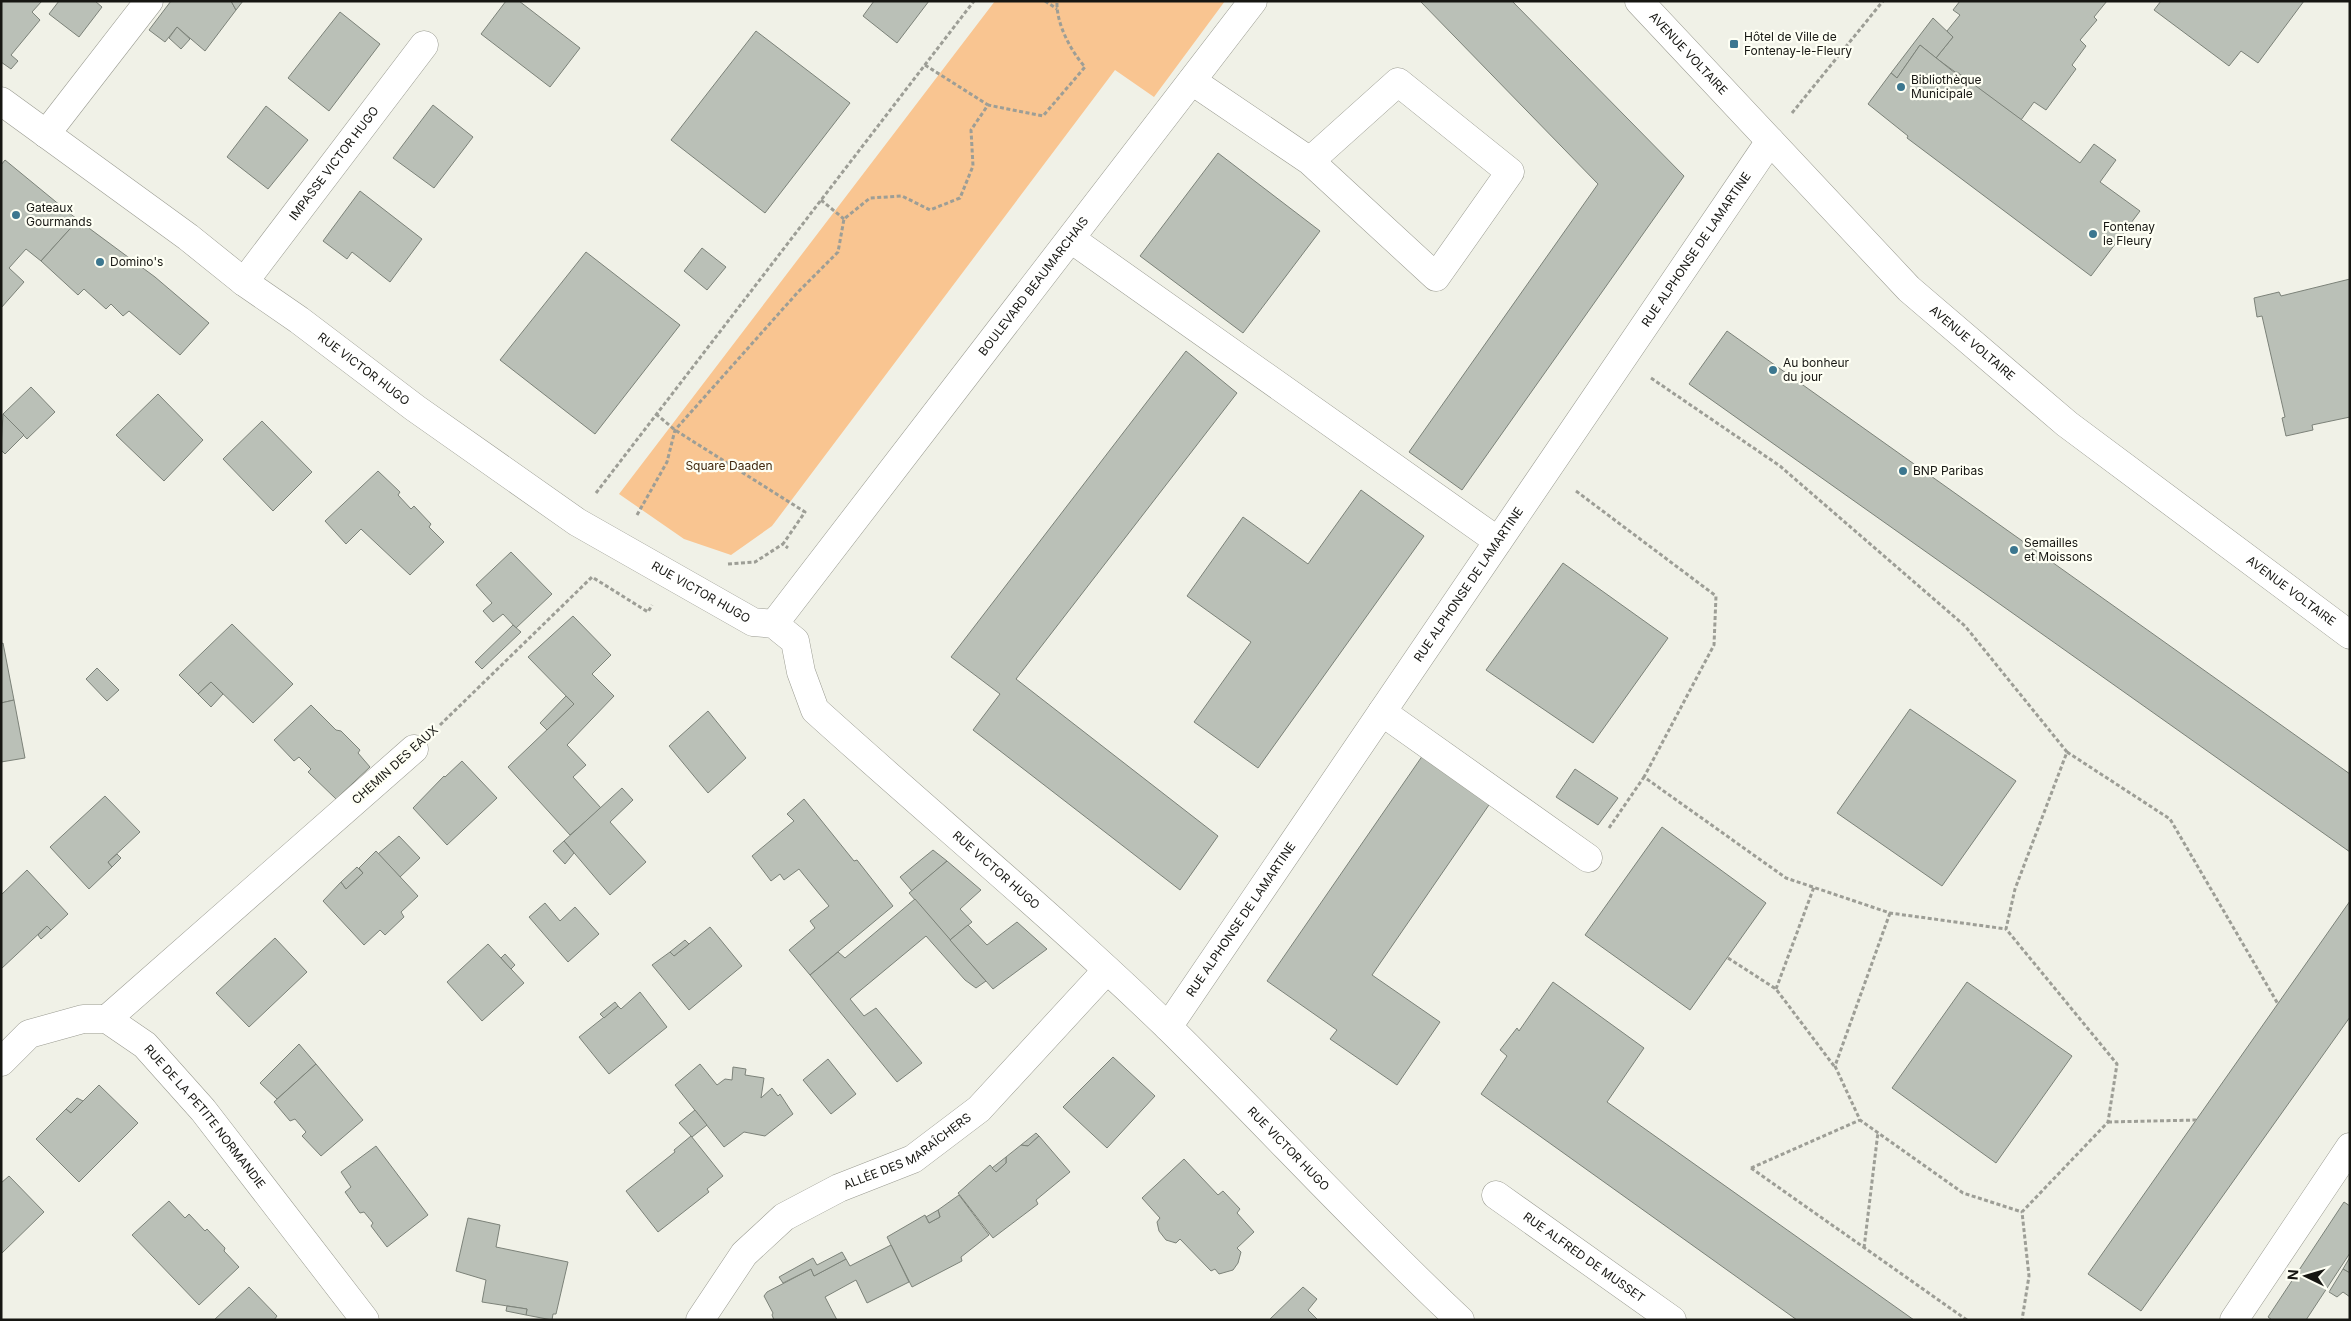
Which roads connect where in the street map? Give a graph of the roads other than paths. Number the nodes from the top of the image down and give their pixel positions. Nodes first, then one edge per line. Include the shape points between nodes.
1 (149, 1) edge
2 (1253, 1) edge
3 (1639, 1) edge
4 (424, 45) dead end
5 (1192, 81) junction
6 (1, 101) edge
7 (46, 134) junction
8 (1770, 141) junction
9 (1310, 161) junction
10 (1071, 239) junction
11 (244, 282) junction
12 (1498, 541) junction
13 (816, 571) junction
14 (774, 624) junction
15 (2350, 635) edge
16 (795, 641) junction
17 (1382, 712) junction
18 (414, 749) road end
19 (1588, 858) road end
20 (1107, 970) junction
21 (107, 1019) junction
22 (1168, 1027) junction
23 (1, 1062) edge
24 (2350, 1147) edge
25 (1496, 1195) dead end
26 (365, 1320) edge
27 (700, 1320) edge
28 (1460, 1320) edge
29 (1672, 1320) edge
30 (2234, 1320) edge

1 - 7 street
2 - 5 street, BOULEVARD BEAUMARCHAIS
3 - 8 street, AVENUE VOLTAIRE
4 - 11 street, IMPASSE VICTOR HUGO
5 - 9 street
5 - 10 street, BOULEVARD BEAUMARCHAIS
6 - 7 street, RUE VICTOR HUGO
7 - 11 street, RUE VICTOR HUGO via 188,237
8 - 12 street, RUE ALPHONSE DE LAMARTINE
8 - 15 street, AVENUE VOLTAIRE via 1909,289 2059,418
9 - 9 street via 1436,277 1510,172 1398,82
10 - 12 street
10 - 13 street, BOULEVARD BEAUMARCHAIS
11 - 14 street, RUE VICTOR HUGO via 414,408 577,522 754,622
12 - 17 street, RUE ALPHONSE DE LAMARTINE
13 - 14 street, BOULEVARD BEAUMARCHAIS
13 - 16 street, BOULEVARD BEAUMARCHAIS
14 - 16 street, RUE VICTOR HUGO
16 - 20 street, RUE VICTOR HUGO via 801,672 815,710
17 - 19 street
17 - 22 street, RUE ALPHONSE DE LAMARTINE
18 - 21 street, CHEMIN DES EAUX
20 - 22 street, RUE VICTOR HUGO
20 - 27 street, ALLÉE DES MARAÎCHERS via 979,1109 913,1159 839,1188 784,1217 744,1254
21 - 23 street via 83,1019 30,1034
21 - 26 street, RUE DE LA PETITE NORMANDIE via 145,1045 204,1110
22 - 28 street, RUE VICTOR HUGO via 1395,1260
24 - 30 street
25 - 29 street, RUE ALFRED DE MUSSET

